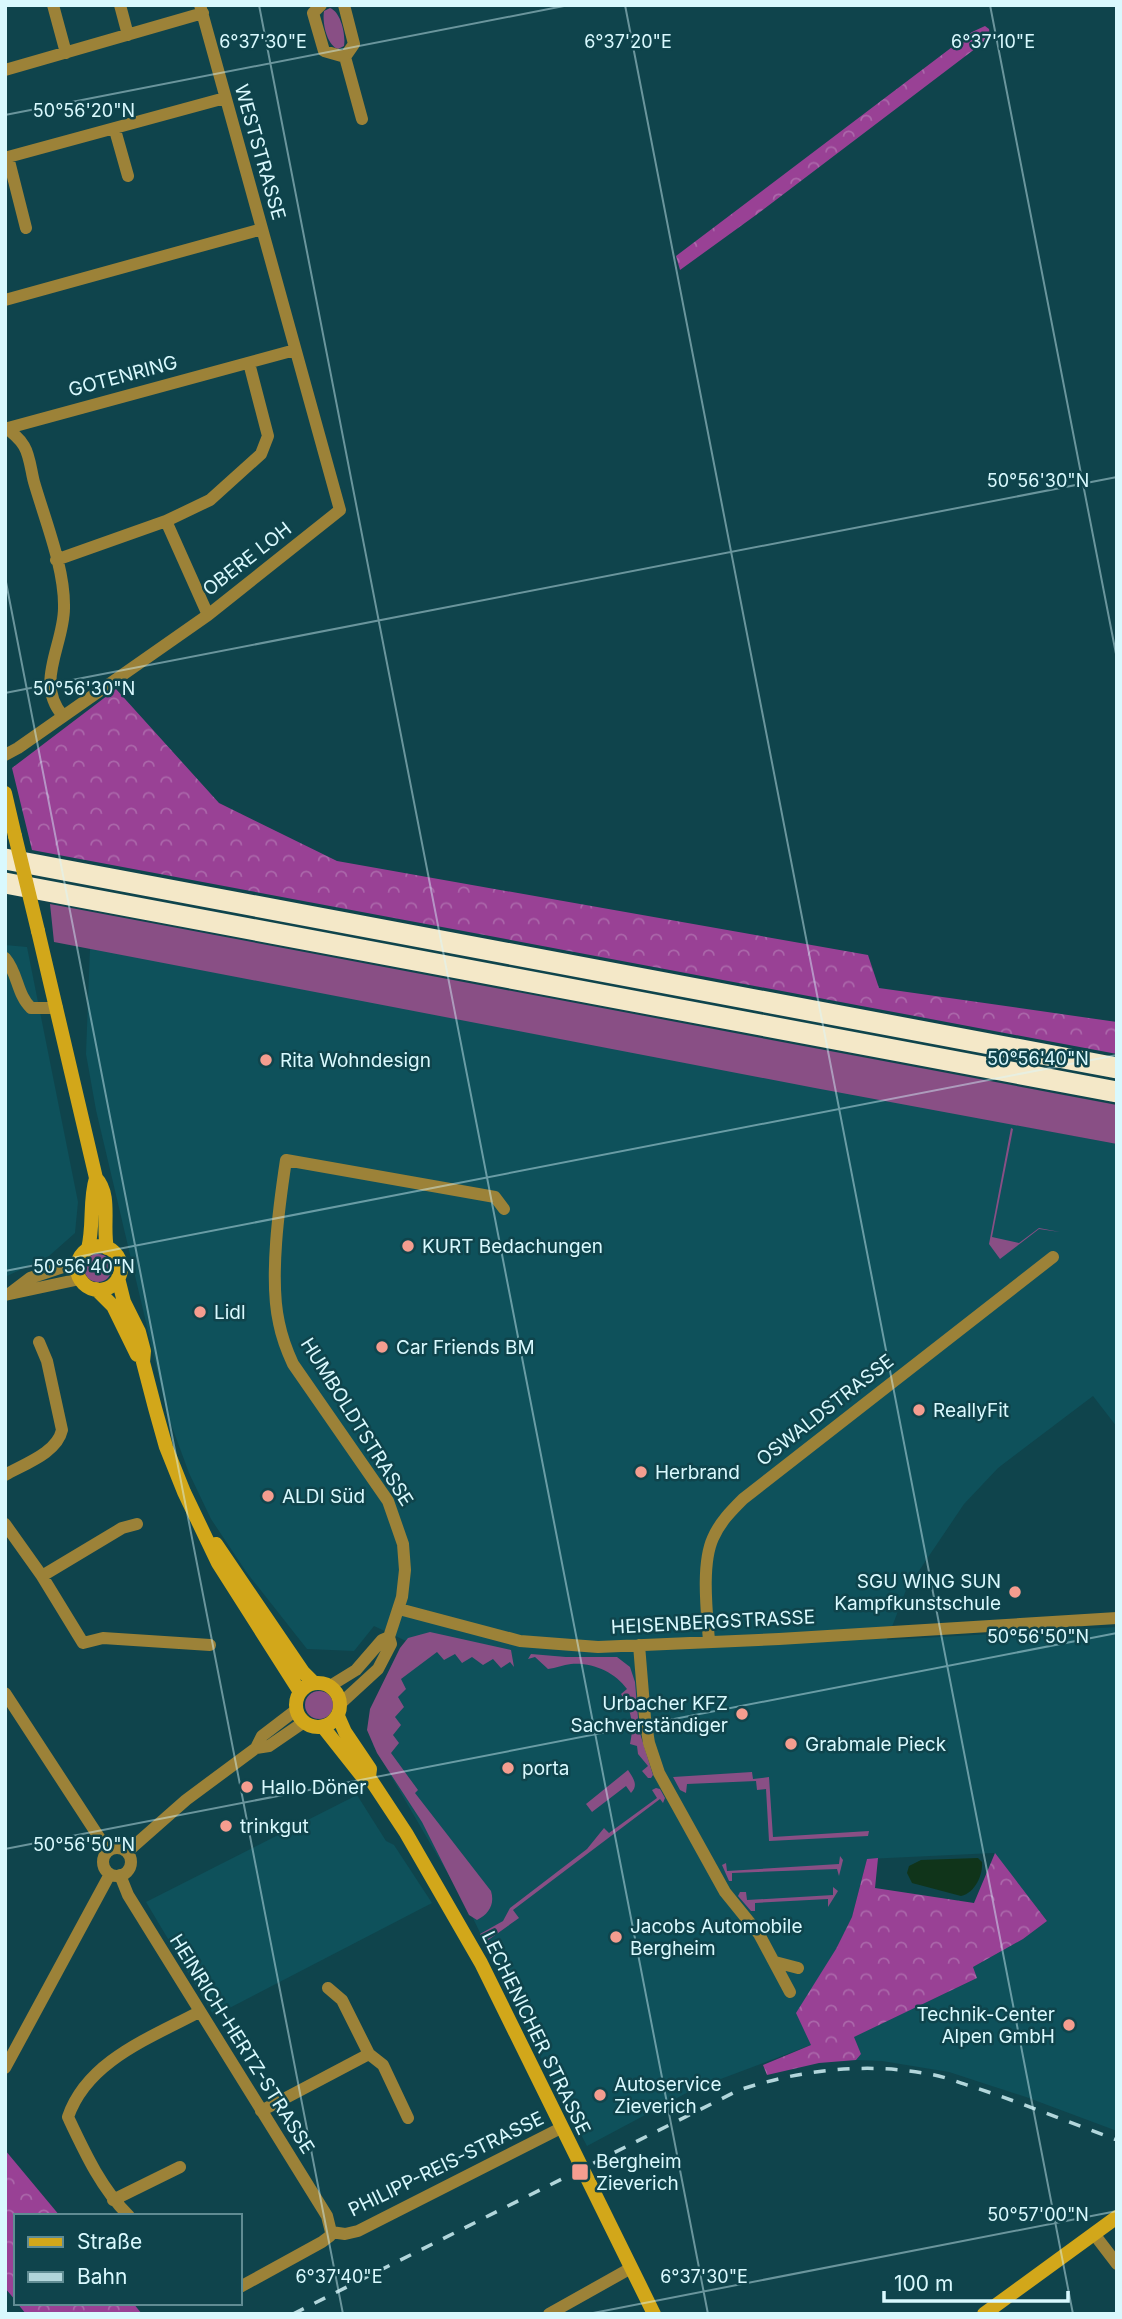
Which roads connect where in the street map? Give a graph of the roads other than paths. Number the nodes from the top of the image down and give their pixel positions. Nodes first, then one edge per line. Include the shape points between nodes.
1 (53, 5) edge
2 (120, 5) edge
3 (321, 5) edge
4 (344, 5) edge
5 (201, 9) edge
6 (128, 36) junction
7 (66, 53) junction
8 (345, 57) junction
9 (5, 70) edge
10 (225, 98) junction
11 (362, 119) dead end
12 (115, 130) junction
13 (128, 176) dead end
14 (26, 228) dead end
15 (262, 229) junction
16 (5, 300) edge
17 (284, 310) joint
18 (295, 350) junction
19 (249, 363) junction
20 (7, 428) edge
21 (166, 521) junction
22 (56, 560) junction
23 (208, 615) junction
24 (62, 716) junction
25 (5, 755) edge
26 (5, 793) edge
27 (5, 859) edge
28 (5, 883) edge
29 (5, 958) edge
30 (57, 1009) junction
31 (1117, 1069) edge
32 (1117, 1092) edge
33 (96, 1178) junction
34 (505, 1209) dead end
35 (107, 1248) junction
36 (88, 1249) junction
37 (1053, 1257) dead end
38 (78, 1262) junction
39 (118, 1278) junction
40 (80, 1279) junction
41 (96, 1289) junction
42 (7, 1294) edge
43 (39, 1342) dead end
44 (142, 1362) junction
45 (5, 1475) edge
46 (137, 1524) dead end
47 (6, 1526) edge
48 (202, 1527) junction
49 (42, 1576) junction
50 (399, 1609) junction
51 (1117, 1618) edge
52 (390, 1636) junction
53 (709, 1641) junction
54 (210, 1645) dead end
55 (639, 1645) junction
56 (314, 1683) junction
57 (330, 1686) junction
58 (300, 1692) junction
59 (5, 1693) edge
60 (340, 1709) junction
61 (300, 1716) junction
62 (323, 1727) junction
63 (369, 1777) junction
64 (108, 1851) junction
65 (127, 1852) junction
66 (115, 1875) junction
67 (775, 1962) junction
68 (798, 1968) dead end
69 (328, 1988) dead end
70 (790, 1992) dead end
71 (198, 2012) junction
72 (369, 2054) junction
73 (5, 2068) edge
74 (261, 2111) junction
75 (408, 2118) dead end
76 (561, 2128) junction
77 (180, 2166) dead end
78 (113, 2200) junction
79 (128, 2214) edge
80 (1117, 2217) edge
81 (331, 2232) junction
82 (1094, 2234) junction
83 (1117, 2264) edge
84 (631, 2268) junction
85 (242, 2286) edge
86 (549, 2314) edge
87 (654, 2314) edge
88 (985, 2314) edge

1 - 7 street
2 - 6 street
3 - 8 street via 313,13 324,51
4 - 8 street via 354,44
5 - 6 street
5 - 10 street, WESTSTRASSE
6 - 7 street
7 - 9 street
8 - 11 street
10 - 12 street
10 - 15 street, WESTSTRASSE
12 - 13 street
12 - 14 street via 8,157
15 - 16 street
15 - 17 street, WESTSTRASSE
17 - 18 street, OBERE LOH
18 - 19 street, GOTENRING
18 - 23 street, OBERE LOH via 340,510
19 - 20 street, GOTENRING
19 - 21 street via 268,436 261,454 210,500
20 - 22 street via 24,446
21 - 22 street
21 - 23 street
22 - 24 street via 64,609 50,689
23 - 24 street, OBERE LOH
24 - 25 street, OBERE LOH
26 - 30 street, bridge
27 - 31 highway
28 - 32 highway
29 - 30 street via 24,1002 31,1008
30 - 33 street
33 - 35 street via 104,1192
33 - 36 street
34 - 50 street, HUMBOLDTSTRASSE via 495,1197 286,1160 279,1207 278,1321 293,1364 396,1519 405,1570
35 - 36 street
35 - 39 street via 119,1260
36 - 38 street
37 - 53 street, OSWALDSTRASSE via 743,1499 723,1520 711,1540 706,1580
38 - 40 street
38 - 42 street via 30,1278
39 - 41 street via 109,1287
39 - 44 street via 139,1332
40 - 41 street
40 - 42 street
41 - 44 street via 113,1306
43 - 45 street via 60,1419 60,1440
44 - 48 street via 166,1447
46 - 49 street via 122,1528
47 - 49 street
48 - 56 street
48 - 58 street via 218,1563
49 - 54 street via 83,1643 103,1638
50 - 52 street, HUMBOLDTSTRASSE
50 - 55 street, HEISENBERGSTRASSE via 520,1640 598,1647
51 - 53 street, HEISENBERGSTRASSE
52 - 57 street, HUMBOLDTSTRASSE via 356,1670
52 - 60 street, HUMBOLDTSTRASSE via 391,1644 378,1669
53 - 55 street, HEISENBERGSTRASSE
55 - 67 street via 647,1731 659,1773 725,1892 760,1934
56 - 57 street
56 - 58 street
57 - 60 street via 339,1696
58 - 61 street via 296,1704
59 - 64 street
60 - 62 street
60 - 63 street, LECHENICHER STRASSE via 345,1732 370,1769
61 - 62 street via 309,1726
61 - 65 street via 262,1736 256,1748
62 - 63 street, LECHENICHER STRASSE via 361,1775
63 - 76 street, LECHENICHER STRASSE via 464,1931
64 - 65 street
64 - 66 street via 103,1863
65 - 66 street via 130,1866
66 - 71 street, HEINRICH-HERTZ-STRASSE
66 - 73 street
67 - 68 street
67 - 70 street
69 - 72 street via 341,2000
71 - 74 street, HEINRICH-HERTZ-STRASSE
71 - 78 street via 108,2061 72,2106 68,2117
72 - 74 street
72 - 75 street via 383,2065
74 - 81 street, HEINRICH-HERTZ-STRASSE via 327,2216
76 - 81 street, PHILIPP-REIS-STRASSE via 358,2231
76 - 84 street, LECHENICHER STRASSE
77 - 78 street
78 - 79 street
80 - 82 street
81 - 85 street, PHILIPP-REIS-STRASSE via 322,2242
82 - 83 street
82 - 88 street
84 - 86 street
84 - 87 street, LECHENICHER STRASSE

